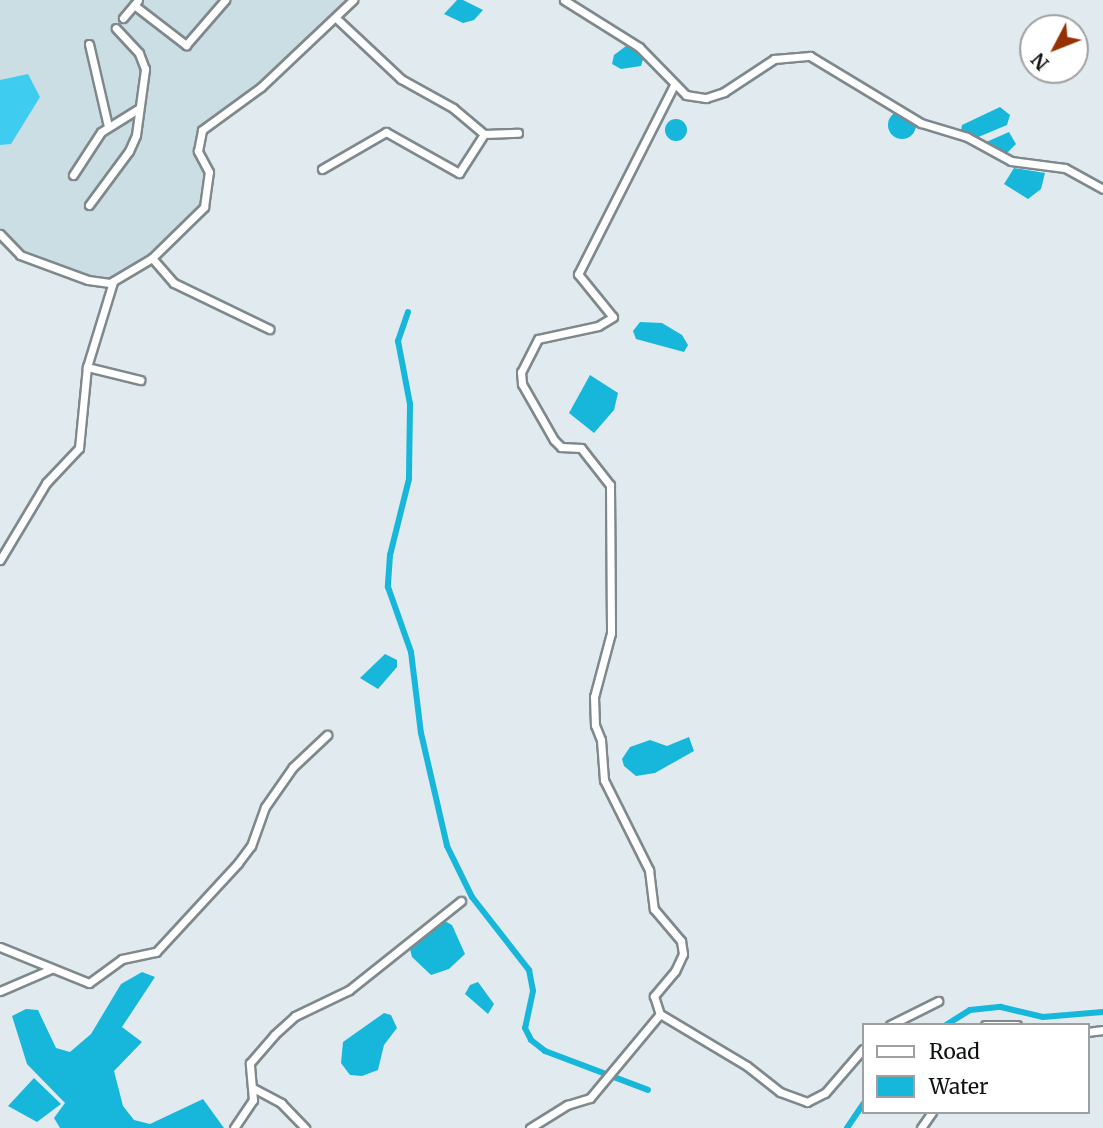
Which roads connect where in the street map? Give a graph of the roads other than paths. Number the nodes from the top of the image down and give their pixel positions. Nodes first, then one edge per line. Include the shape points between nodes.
1 (225, 0) edge
2 (353, 0) edge
3 (564, 0) edge
4 (136, 2) edge
5 (123, 18) dead end
6 (336, 18) junction
7 (116, 28) dead end
8 (89, 44) dead end
9 (674, 85) junction
10 (138, 109) junction
11 (108, 126) junction
12 (518, 133) dead end
13 (484, 134) junction
14 (322, 169) dead end
15 (73, 176) dead end
16 (1103, 189) edge
17 (89, 205) dead end
18 (0, 234) edge
19 (152, 258) junction
20 (113, 282) junction
21 (269, 329) dead end
22 (87, 367) junction
23 (140, 380) dead end
24 (0, 560) edge
25 (327, 735) dead end
26 (461, 901) dead end
27 (0, 947) edge
28 (51, 969) junction
29 (0, 991) edge
30 (938, 1001) dead end
31 (660, 1014) junction
32 (894, 1023) edge
33 (862, 1050) edge
34 (255, 1089) junction
35 (234, 1128) edge
36 (305, 1128) edge
37 (530, 1128) edge

1 - 4 street via 186,45
2 - 6 street
3 - 9 street via 639,47
4 - 5 street
6 - 13 street via 401,79 453,108
6 - 19 street via 261,87 202,130 198,151 209,172 204,207
7 - 10 street via 139,53 145,69
8 - 11 street
9 - 16 street via 686,94 706,98 724,92 774,59 810,56 921,123 967,137 1011,161 1065,168
9 - 31 street via 578,274 613,317 598,326 538,339 520,372 526,396 554,440 561,447 580,448 610,485 611,633 594,697 595,725 604,780 649,870 653,909 681,941 683,954 675,971 654,996
10 - 11 street
10 - 17 street via 130,151
11 - 15 street
12 - 13 street
13 - 14 street via 459,173 386,132
18 - 20 street via 20,255 88,281
19 - 20 street
19 - 21 street via 174,283
20 - 22 street
22 - 23 street
22 - 24 street via 79,448 46,483
25 - 28 street via 293,767 265,807 251,846 239,863 162,948 122,959 89,983
26 - 34 street via 349,990 295,1016 274,1035 250,1063
27 - 28 street
28 - 29 street
30 - 32 street
31 - 33 street via 747,1066 780,1092 807,1102 825,1093
31 - 37 street via 586,1101 567,1105
34 - 35 street
34 - 36 street via 281,1103

